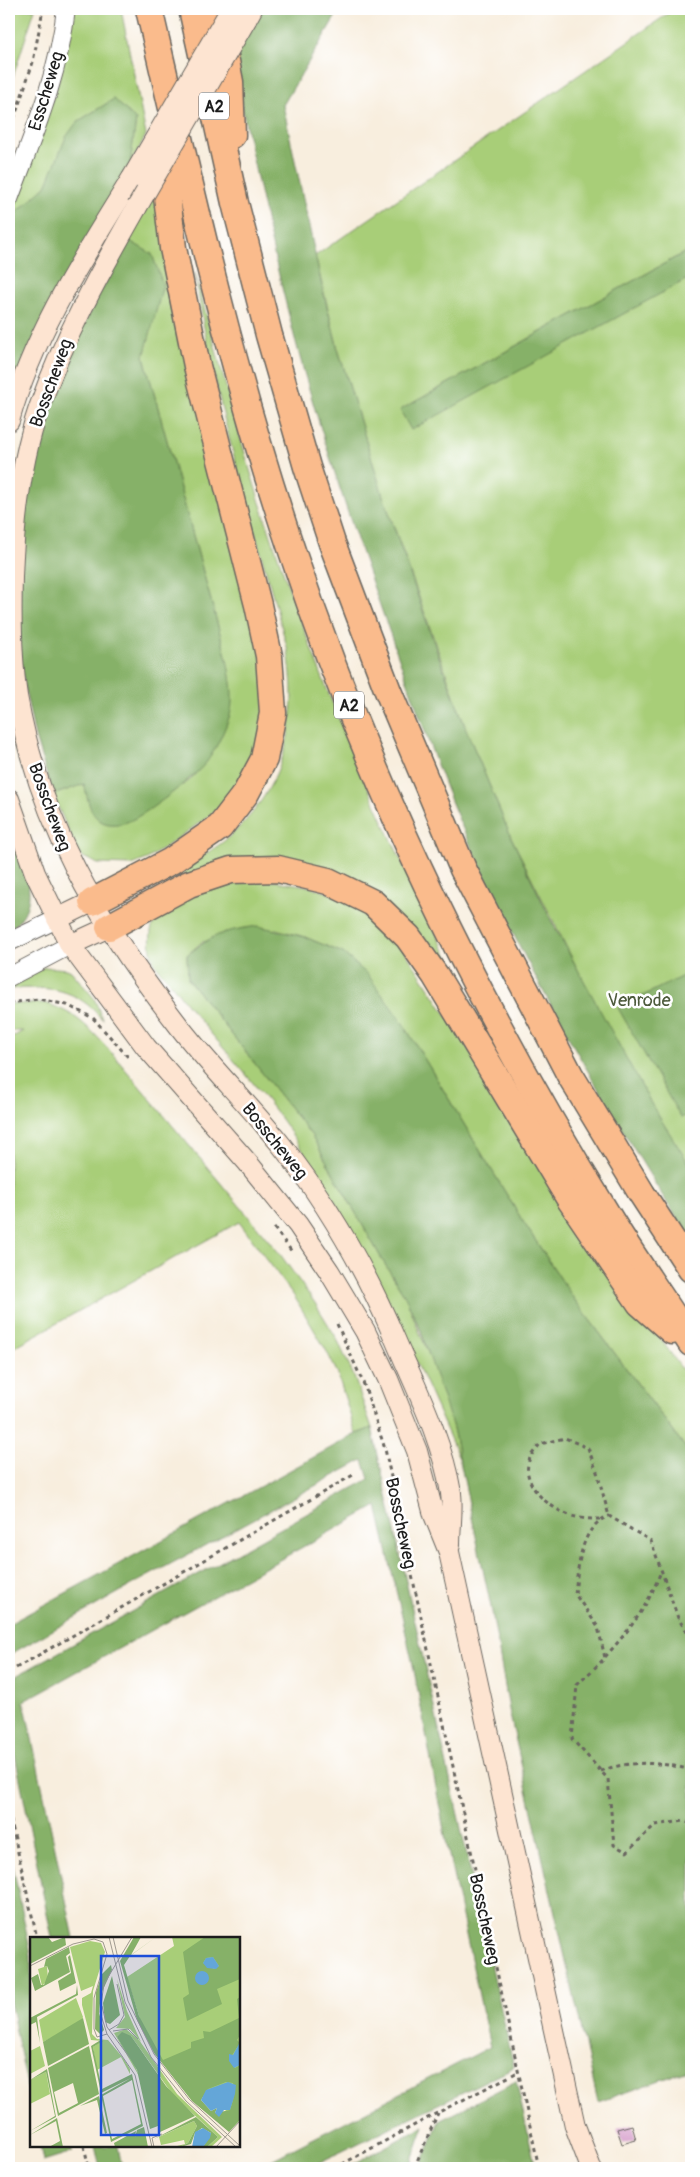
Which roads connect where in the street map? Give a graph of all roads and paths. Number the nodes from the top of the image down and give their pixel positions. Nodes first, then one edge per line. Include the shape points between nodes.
1 (44, 9) edge
2 (66, 9) edge
3 (147, 9) edge
4 (192, 9) edge
5 (216, 9) edge
6 (243, 12) edge
7 (9, 134) edge
8 (9, 199) edge
9 (235, 203) junction
10 (9, 421) edge
11 (9, 799) edge
12 (92, 902) junction
13 (57, 919) junction
14 (108, 927) junction
15 (9, 942) edge
16 (70, 945) junction
17 (9, 976) edge
18 (9, 1003) edge
19 (133, 1062) dead end
20 (269, 1220) dead end
21 (297, 1260) dead end
22 (691, 1269) edge
23 (334, 1317) dead end
24 (691, 1343) edge
25 (691, 1348) edge
26 (356, 1474) dead end
27 (609, 1516) junction
28 (600, 1519) junction
29 (449, 1552) junction
30 (662, 1570) junction
31 (691, 1639) edge
32 (604, 1658) junction
33 (9, 1672) edge
34 (691, 1770) edge
35 (601, 1771) junction
36 (9, 1812) edge
37 (691, 1824) edge
38 (37, 1937) edge
39 (518, 2072) junction
40 (439, 2112) junction
41 (575, 2126) junction
42 (84, 2147) edge
43 (89, 2168) edge
44 (335, 2168) edge
45 (416, 2168) edge
46 (539, 2168) edge
47 (576, 2168) edge
48 (591, 2168) edge

1 - 7 path, Esscheweg via 33,62
2 - 8 street, Esscheweg via 59,53 35,132
3 - 12 highway, A2 via 172,248 197,366 258,605 269,656 273,713 264,759 246,793 220,827 171,861
3 - 24 highway, A2 via 229,345 267,476 350,708 430,893 484,997 540,1101 612,1223
4 - 9 highway, A2
5 - 9 highway, A2 via 230,82
6 - 10 main road, Bosscheweg, bridge via 132,178 69,280 40,335
6 - 12 main road, Bosscheweg, bridge via 90,290 39,409 22,475 13,537 10,622 17,694 29,751 45,802 69,859
9 - 22 highway, A2 via 277,364 332,543 388,691 463,869 570,1075
11 - 13 main road, Bosscheweg via 35,873
12 - 13 main road
12 - 14 main road, Bosscheweg
13 - 15 street
13 - 16 main road, Bosscheweg
14 - 16 main road
14 - 25 highway via 189,884 231,870 278,869 328,881 373,903 408,937 435,975 570,1201 640,1303
14 - 29 main road, Bosscheweg via 178,1026 282,1146 319,1198 381,1305 440,1446 451,1495
16 - 17 street
16 - 29 main road, Bosscheweg via 146,1047 248,1163 329,1271 365,1331 388,1379 417,1451 434,1515
18 - 19 path via 39,999 67,1005 94,1018
20 - 21 path
23 - 39 path, Bosscheweg via 365,1387 385,1449
26 - 33 path
27 - 28 path
27 - 28 path via 588,1448 565,1438 540,1444 530,1458 528,1478 536,1492 551,1506 575,1517
27 - 30 path via 651,1541
28 - 32 path via 581,1548 575,1594 598,1627
29 - 41 main road, Bosscheweg
30 - 31 path via 678,1618
30 - 32 path via 638,1620
32 - 35 path via 577,1685 572,1739
34 - 35 path via 668,1764 630,1765
35 - 37 path via 608,1779 614,1845 626,1852 655,1824 684,1820
36 - 38 path
39 - 40 path
39 - 46 path, Bosscheweg
40 - 44 path
40 - 45 path
41 - 47 main road, Bosscheweg
41 - 48 main road, Bosscheweg
42 - 43 path

